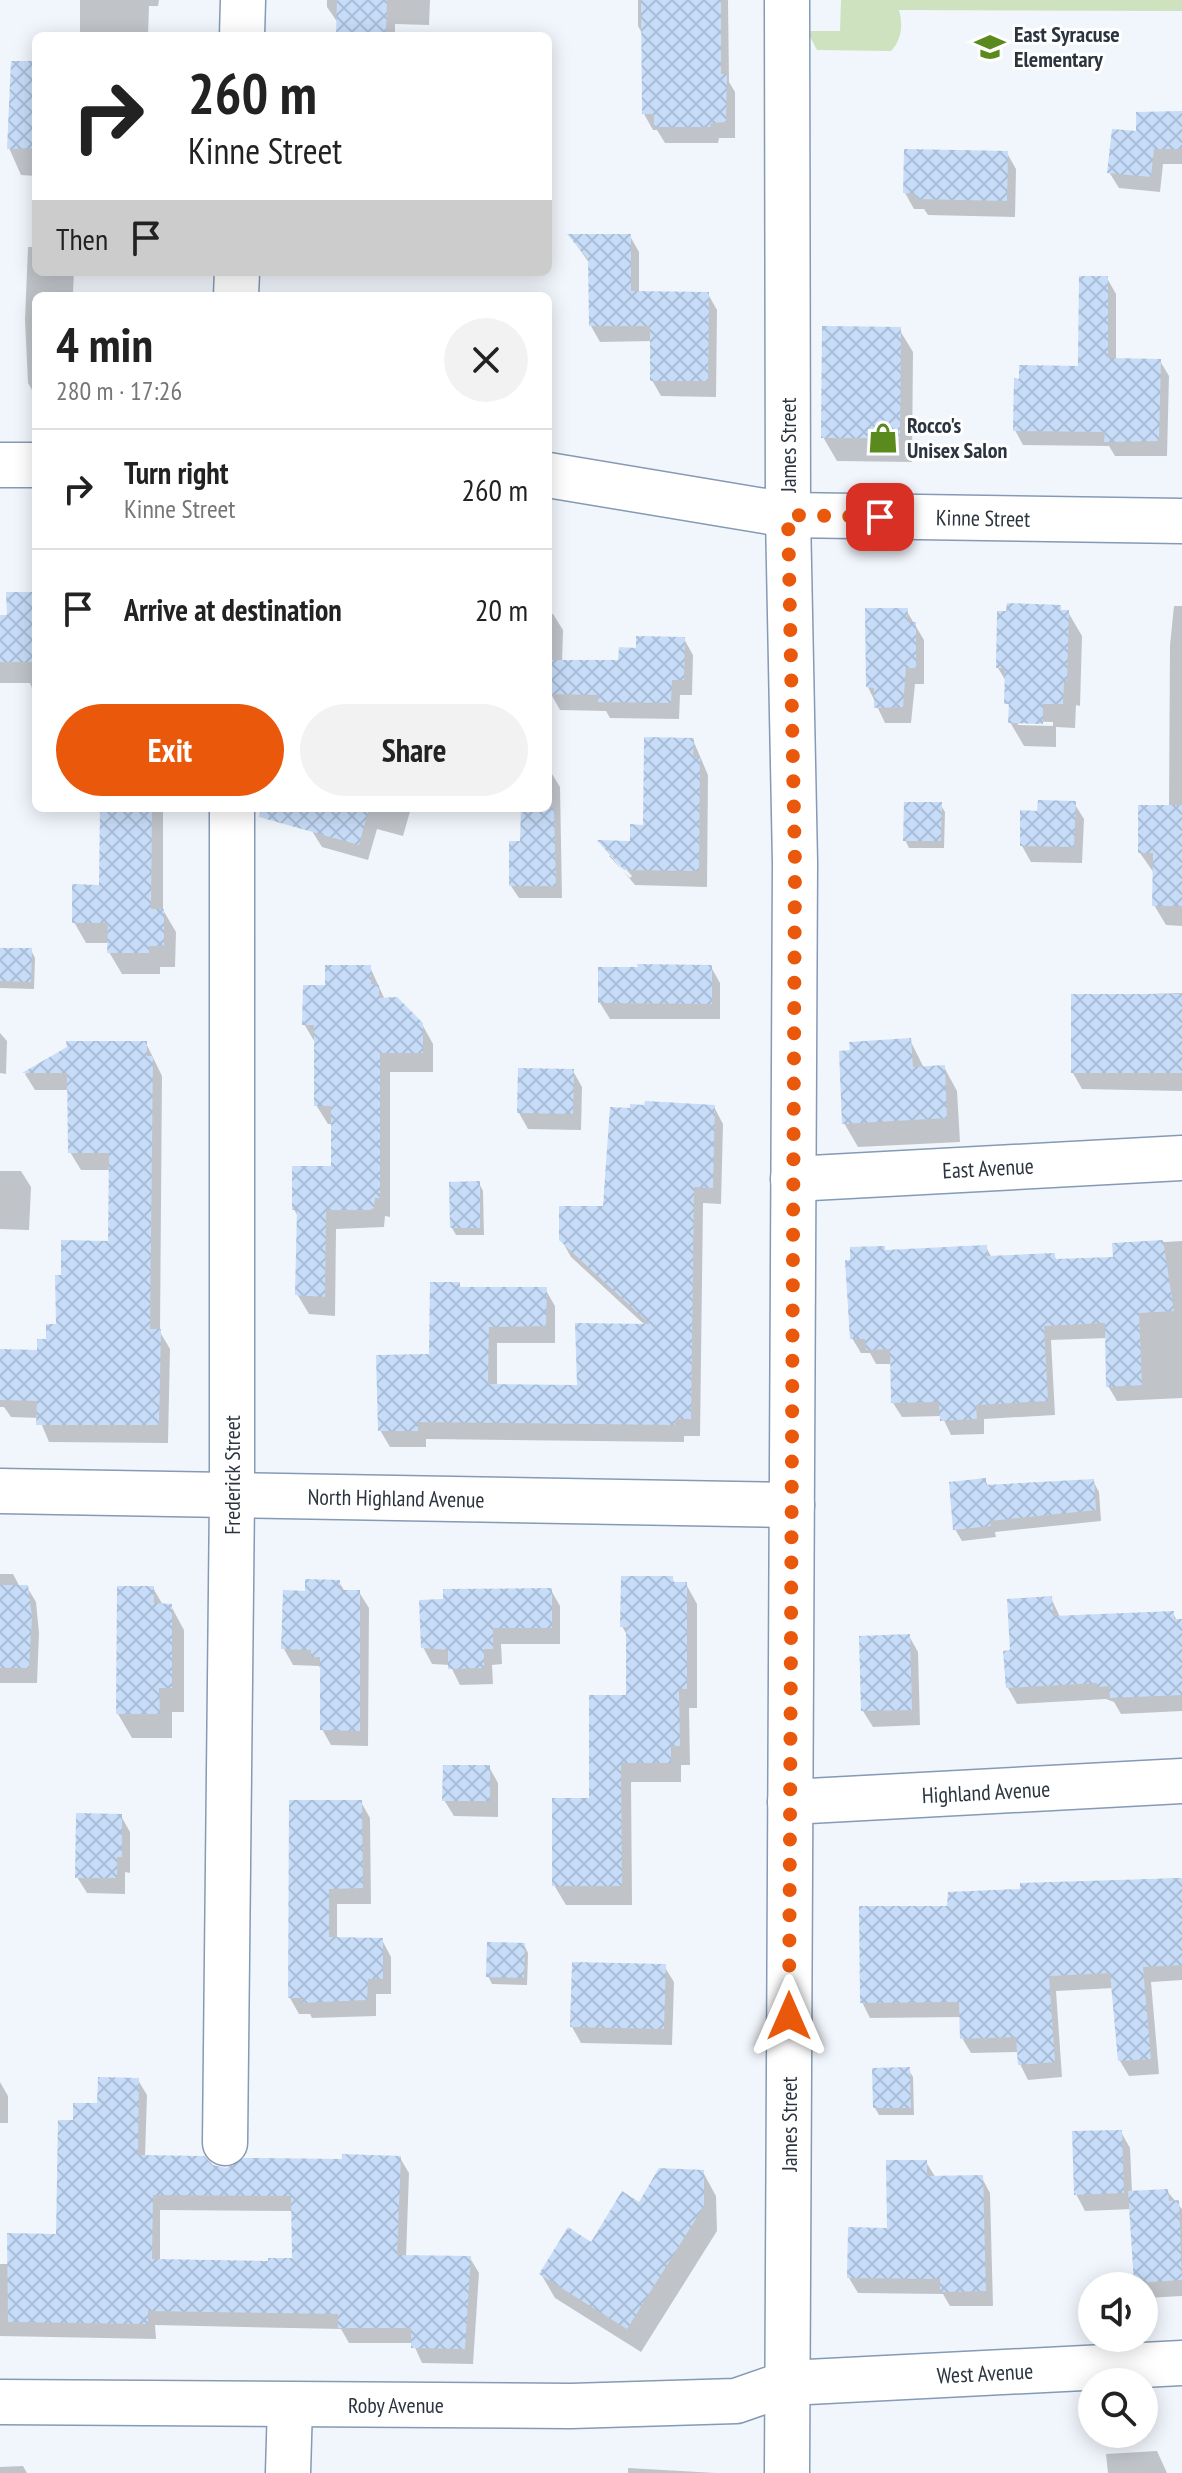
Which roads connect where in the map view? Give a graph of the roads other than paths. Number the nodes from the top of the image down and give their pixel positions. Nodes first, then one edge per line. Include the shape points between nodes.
1 (243, 0) edge
2 (787, 0) edge
3 (242, 32) edge
4 (0, 465) edge
5 (32, 465) edge
6 (552, 476) edge
7 (788, 515) junction
8 (1182, 521) edge
9 (232, 812) edge
10 (1182, 1158) edge
11 (793, 1179) junction
12 (0, 1491) edge
13 (232, 1496) junction
14 (792, 1505) junction
15 (1182, 1781) edge
16 (790, 1802) junction
17 (225, 2143) dead end
18 (1182, 2363) edge
19 (788, 2383) junction
20 (0, 2402) edge
21 (290, 2405) junction
22 (288, 2473) edge
23 (787, 2473) edge

1 - 3 street
2 - 7 street, James Street
4 - 5 street
6 - 7 street, Kinne Street
7 - 8 street, Kinne Street
7 - 11 street, James Street via 795,863
9 - 13 street, Frederick Street
10 - 11 street, East Avenue
11 - 14 street, James Street
12 - 13 street, North Highland Avenue
13 - 14 street, North Highland Avenue
13 - 17 street, Frederick Street
14 - 16 street, James Street
15 - 16 street, Highland Avenue
16 - 19 street, James Street
18 - 19 street, West Avenue
19 - 21 street, Roby Avenue via 736,2401
19 - 23 street, James Street
20 - 21 street, Roby Avenue
21 - 22 street

